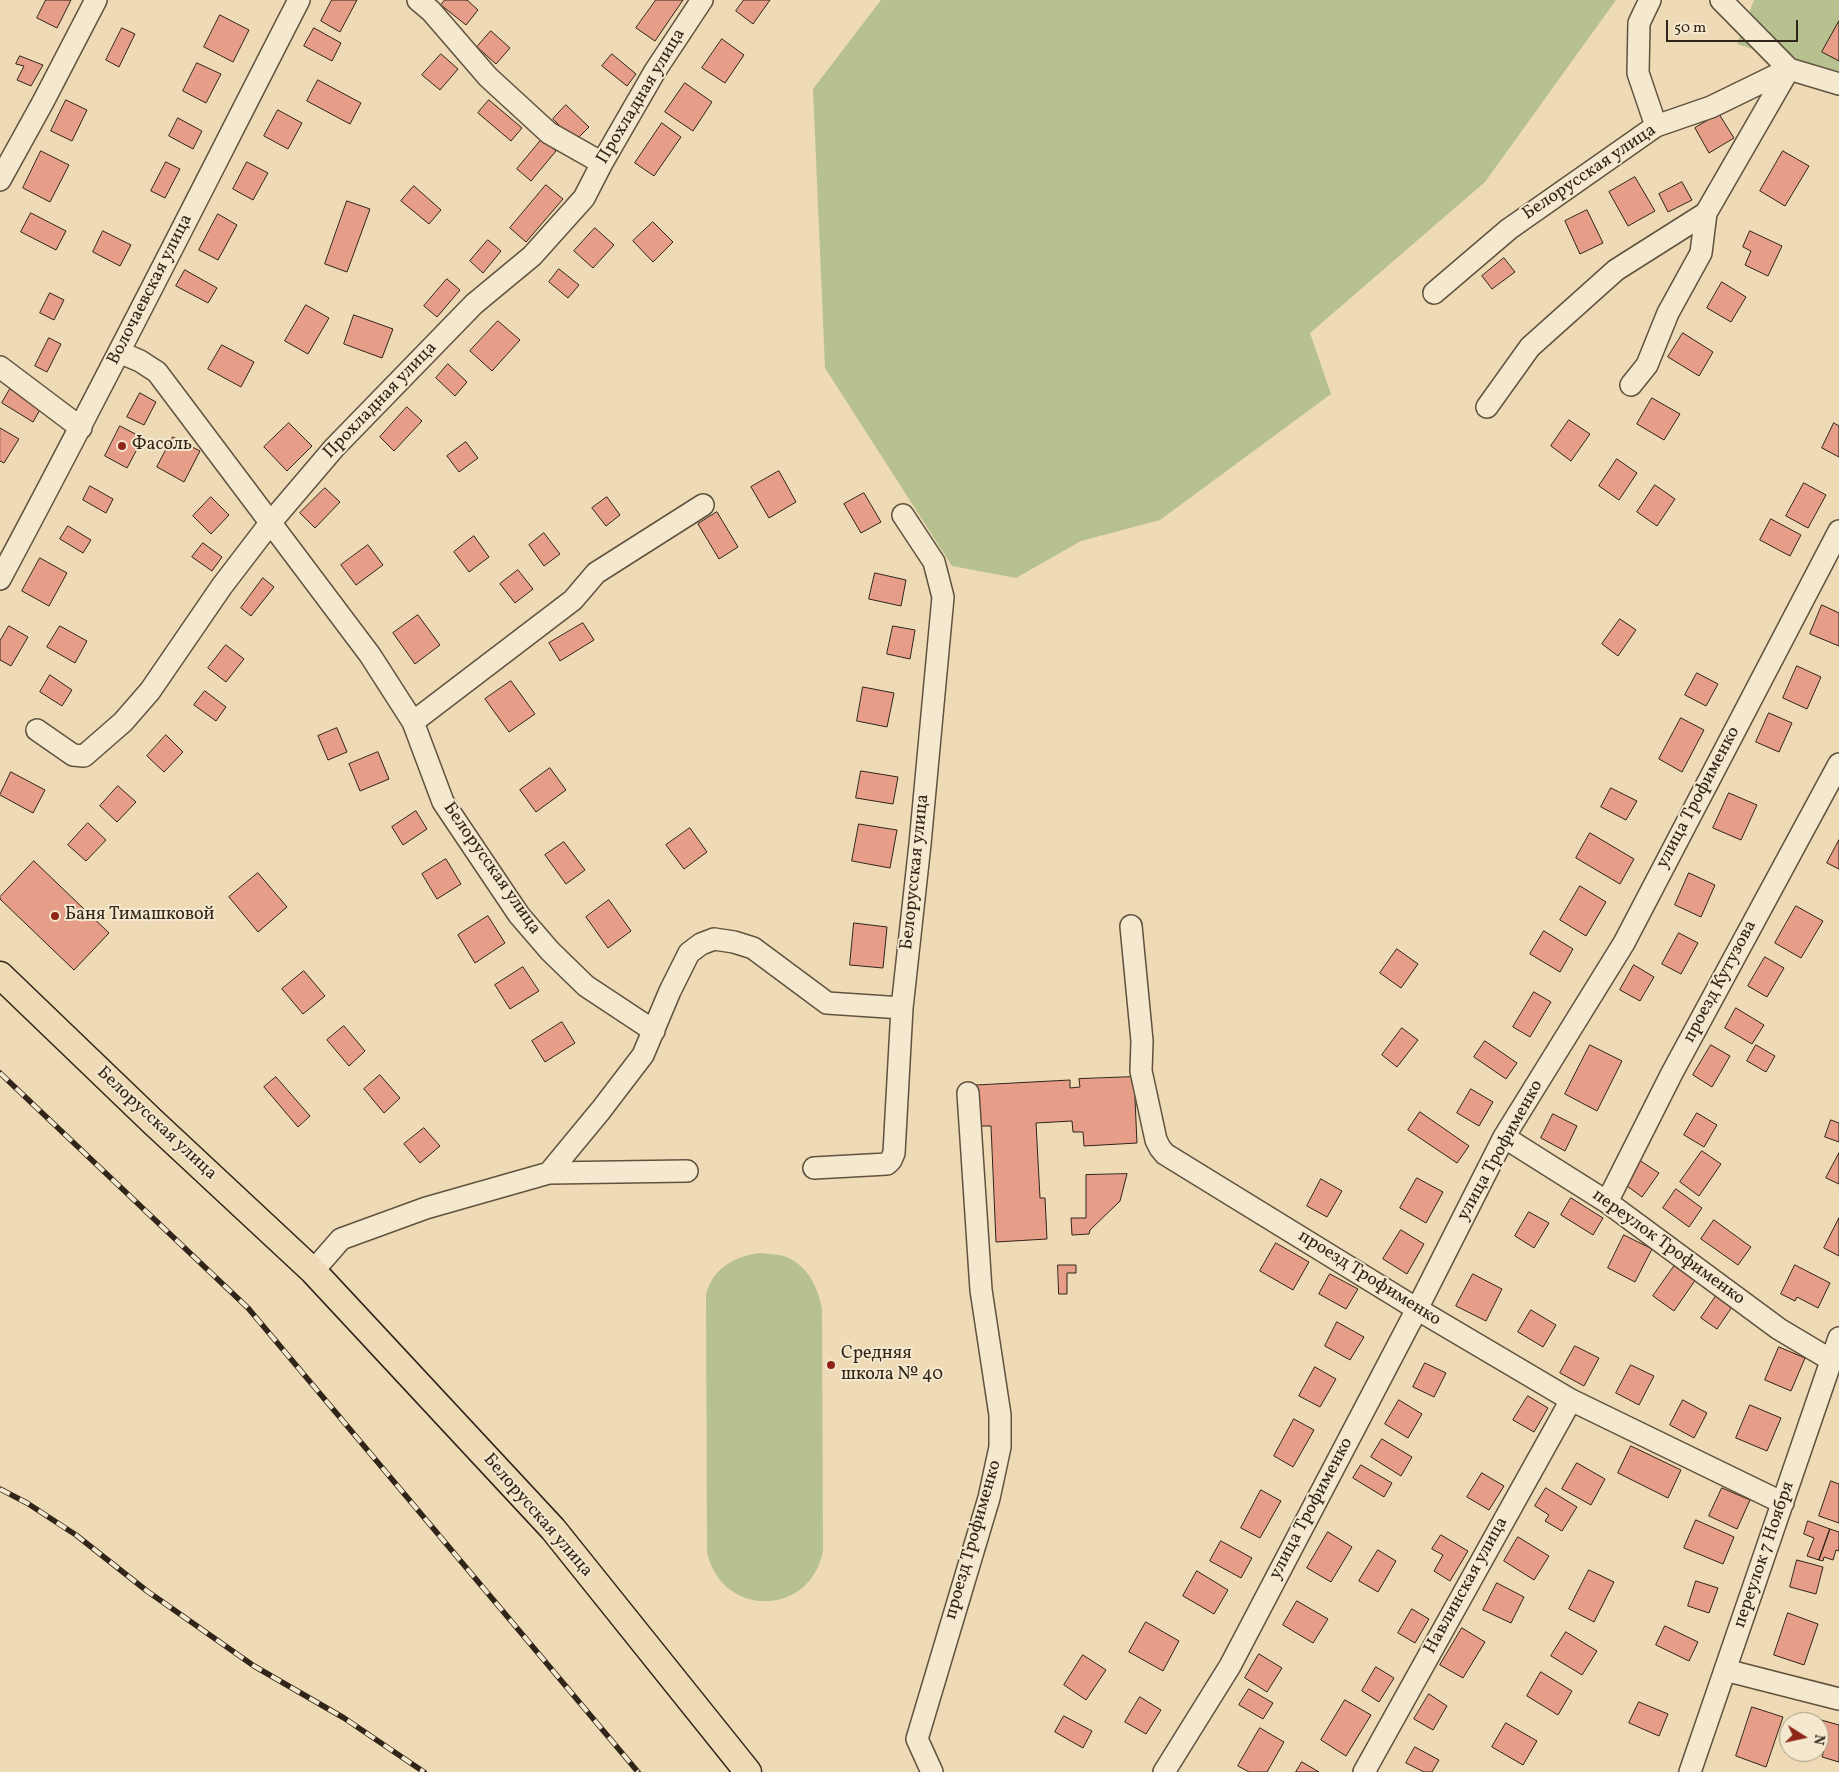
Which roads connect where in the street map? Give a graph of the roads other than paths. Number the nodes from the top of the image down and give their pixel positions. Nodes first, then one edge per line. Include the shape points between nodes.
1 (96, 0) edge
2 (299, 0) edge
3 (418, 0) edge
4 (702, 0) edge
5 (1650, 0) edge
6 (1721, 0) edge
7 (1790, 69) junction
8 (1839, 84) edge
9 (1656, 126) junction
10 (602, 163) junction
11 (0, 180) edge
12 (1706, 214) junction
13 (1434, 293) dead end
14 (119, 352) junction
15 (0, 367) edge
16 (1631, 386) dead end
17 (1487, 407) dead end
18 (81, 428) junction
19 (703, 505) dead end
20 (903, 516) dead end
21 (271, 522) junction
22 (1839, 531) edge
23 (0, 579) edge
24 (413, 722) junction
25 (37, 730) dead end
26 (1839, 764) edge
27 (1131, 926) dead end
28 (0, 975) edge
29 (902, 1008) junction
30 (654, 1031) junction
31 (968, 1093) dead end
32 (1504, 1137) junction
33 (814, 1168) dead end
34 (687, 1171) dead end
35 (549, 1173) junction
36 (1607, 1202) junction
37 (313, 1271) junction
38 (1417, 1309) junction
39 (1839, 1338) edge
40 (1832, 1360) junction
41 (1571, 1400) junction
42 (1783, 1503) junction
43 (1725, 1670) junction
44 (1839, 1699) edge
45 (748, 1772) edge
46 (932, 1772) edge
47 (1164, 1772) edge
48 (1364, 1772) edge
49 (1690, 1772) edge

1 - 11 street
2 - 14 street, Волочаевская улица
3 - 10 street via 488,77 549,133
4 - 10 street, Прохладная улица via 654,71
5 - 9 street via 1639,23 1638,73
6 - 7 street
7 - 8 street
7 - 9 street, Белорусская улица via 1711,107
7 - 12 street
9 - 13 street, Белорусская улица via 1509,229
10 - 21 street, Прохладная улица via 584,198 532,256 474,304 334,448
12 - 16 street via 1702,253 1668,314 1647,365
12 - 17 street via 1616,270 1530,347
14 - 18 street, Волочаевская улица
14 - 21 street, Белорусская улица via 157,372
15 - 18 street
18 - 23 street, Волочаевская улица
19 - 24 street via 596,573 574,600
20 - 29 street, Белорусская улица via 934,562 943,597
21 - 24 street, Белорусская улица via 370,655
21 - 25 street, Прохладная улица via 222,586 150,691 123,722 84,756 73,755
22 - 32 street, улица Трофименко via 1624,943
24 - 30 street, Белорусская улица via 443,802 519,915 586,986
26 - 36 street, проезд Кутузова via 1677,1064
27 - 38 street, проезд Трофименко via 1142,1041 1141,1071 1160,1148
28 - 37 main road, Белорусская улица
29 - 30 street via 827,1003 753,948 714,939 688,953
29 - 33 street, Белорусская улица via 891,1160 887,1164
30 - 35 street via 644,1055
31 - 46 street, проезд Трофименко via 981,1290 1000,1414 1000,1447 989,1498 917,1739
32 - 36 street, переулок Трофименко
32 - 38 street, улица Трофименко
34 - 35 street
35 - 37 street via 426,1208 341,1239
36 - 40 street, переулок Трофименко via 1779,1329
37 - 45 main road, Белорусская улица via 553,1529
38 - 41 street, проезд Трофименко
38 - 47 street, улица Трофименко via 1230,1666
39 - 40 street, переулок 7 Ноября
40 - 42 street, переулок 7 Ноября
41 - 42 street, проезд Трофименко
41 - 48 street, Навлинская улица
42 - 43 street, переулок 7 Ноября
43 - 44 street
43 - 49 street, переулок 7 Ноября

